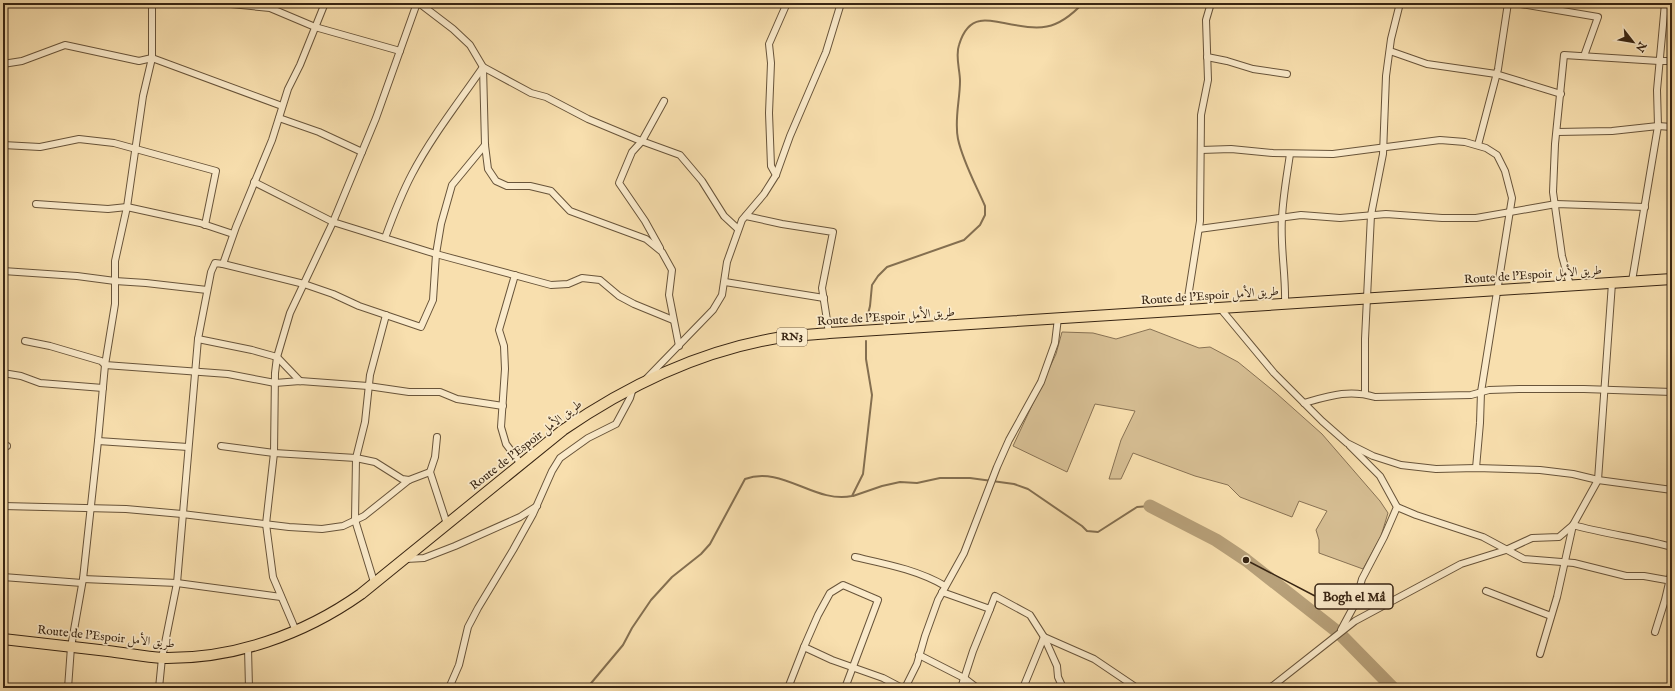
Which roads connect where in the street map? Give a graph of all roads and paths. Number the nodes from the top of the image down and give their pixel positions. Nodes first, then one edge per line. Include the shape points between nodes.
1 (152, 3) edge
2 (221, 3) edge
3 (325, 3) edge
4 (418, 3) edge
5 (787, 3) edge
6 (841, 3) edge
7 (1210, 3) edge
8 (1400, 3) edge
9 (1508, 3) edge
10 (1515, 3) edge
11 (1666, 3) edge
12 (315, 27) junction
13 (400, 51) junction
14 (1390, 51) junction
15 (1584, 56) junction
16 (152, 58) junction
17 (1207, 58) junction
18 (1672, 60) edge
19 (1659, 61) junction
20 (3, 64) edge
21 (483, 67) junction
22 (1287, 74) dead end
23 (1496, 74) junction
24 (1561, 94) junction
25 (664, 102) dead end
26 (282, 106) junction
27 (279, 118) junction
28 (1658, 126) junction
29 (1672, 127) edge
30 (1557, 132) junction
31 (642, 141) junction
32 (3, 144) edge
33 (485, 145) junction
34 (1478, 145) junction
35 (1383, 148) junction
36 (136, 149) junction
37 (1201, 150) junction
38 (362, 152) junction
39 (1290, 154) junction
40 (776, 175) junction
41 (254, 182) junction
42 (36, 204) dead end
43 (1556, 204) junction
44 (127, 207) junction
45 (1645, 207) junction
46 (1510, 210) junction
47 (1371, 215) junction
48 (746, 216) junction
49 (1282, 218) junction
50 (333, 222) junction
51 (205, 225) junction
52 (738, 229) junction
53 (1199, 229) junction
54 (233, 234) junction
55 (385, 238) junction
56 (662, 252) junction
57 (436, 254) junction
58 (223, 264) junction
59 (3, 271) edge
60 (515, 275) junction
61 (1672, 279) edge
62 (115, 281) junction
63 (1632, 281) junction
64 (725, 282) junction
65 (1612, 282) junction
66 (304, 284) junction
67 (1570, 285) junction
68 (207, 290) junction
69 (1497, 290) junction
70 (824, 298) junction
71 (1368, 298) junction
72 (1285, 304) junction
73 (1220, 308) junction
74 (1186, 310) junction
75 (386, 315) junction
76 (1058, 318) junction
77 (673, 320) junction
78 (829, 333) junction
79 (198, 339) junction
80 (26, 341) dead end
81 (679, 346) junction
82 (277, 357) junction
83 (105, 365) junction
84 (196, 371) junction
85 (3, 373) edge
86 (300, 380) junction
87 (643, 382) junction
88 (275, 383) junction
89 (368, 386) junction
90 (633, 387) junction
91 (103, 388) junction
92 (1605, 390) junction
93 (1481, 392) junction
94 (1672, 392) edge
95 (1365, 394) junction
96 (1304, 403) junction
97 (503, 406) junction
98 (437, 437) dead end
99 (98, 441) junction
100 (1347, 443) junction
101 (221, 446) dead end
102 (188, 447) junction
103 (274, 453) junction
104 (356, 458) junction
105 (521, 464) junction
106 (1476, 468) junction
107 (430, 472) junction
108 (409, 480) junction
109 (1598, 480) junction
110 (1672, 490) edge
111 (3, 506) edge
112 (537, 506) junction
113 (1397, 507) junction
114 (90, 509) junction
115 (182, 514) junction
116 (355, 520) junction
117 (266, 524) junction
118 (446, 524) junction
119 (1573, 525) junction
120 (1672, 547) edge
121 (1506, 550) junction
122 (855, 557) dead end
123 (404, 559) junction
124 (1565, 562) junction
125 (1672, 570) edge
126 (3, 577) edge
127 (1671, 580) edge
128 (82, 581) junction
129 (374, 582) junction
130 (177, 583) junction
131 (944, 589) junction
132 (1486, 591) dead end
133 (282, 597) junction
134 (990, 610) junction
135 (1551, 616) junction
136 (296, 631) junction
137 (1655, 632) dead end
138 (1339, 634) junction
139 (1044, 637) junction
140 (3, 639) edge
141 (71, 647) junction
142 (804, 647) junction
143 (248, 648) junction
144 (1540, 654) dead end
145 (919, 655) junction
146 (162, 658) junction
147 (852, 666) junction
148 (964, 678) junction
149 (68, 688) edge
150 (158, 688) edge
151 (249, 688) edge
152 (263, 688) edge
153 (449, 688) edge
154 (788, 688) edge
155 (845, 688) edge
156 (903, 688) edge
157 (961, 688) edge
158 (977, 688) edge
159 (1022, 688) edge
160 (1063, 688) edge
161 (1137, 688) edge
162 (1270, 688) edge

1 - 16 street
2 - 12 street via 270,8
3 - 12 street
4 - 13 street
4 - 21 street via 470,45
5 - 40 street via 769,44 771,166
6 - 40 street via 826,52
7 - 17 street via 1206,20
8 - 14 street
9 - 23 street
10 - 15 street via 1598,17
11 - 19 street
12 - 13 street
12 - 26 street
13 - 38 street
14 - 23 street via 1427,64
14 - 35 street via 1386,76
15 - 19 street
15 - 24 street via 1564,55
16 - 20 street via 138,61 65,45 22,61
16 - 26 street
16 - 36 street via 143,96
17 - 22 street
17 - 37 street via 1208,80 1201,116
18 - 19 street
19 - 28 street
21 - 31 street via 531,93 546,97 588,119
21 - 33 street
21 - 55 street via 412,173
23 - 24 street
23 - 34 street
24 - 30 street
25 - 31 street
26 - 27 street
27 - 38 street via 319,132
27 - 41 street
28 - 29 street
28 - 30 street via 1612,131
28 - 45 street
30 - 43 street via 1553,192
31 - 52 street via 680,155 702,181 724,216
31 - 56 street via 632,152 619,183
32 - 36 street via 40,147 79,139 114,143
33 - 56 street via 488,169 496,181 507,186 530,186 551,191 570,211 646,239
33 - 57 street via 452,185
34 - 35 street via 1440,140
34 - 46 street via 1497,155 1505,171 1512,198
35 - 39 street via 1333,154
35 - 47 street
36 - 44 street
36 - 51 street via 216,171
37 - 39 street via 1231,149
37 - 53 street
38 - 50 street
39 - 49 street
40 - 48 street
41 - 50 street
41 - 54 street
42 - 44 street via 108,209
43 - 45 street
43 - 46 street
43 - 67 street via 1562,256
44 - 51 street
44 - 62 street via 115,261
45 - 63 street
46 - 47 street via 1476,218
46 - 69 street
47 - 49 street
47 - 71 street
48 - 52 street
48 - 70 street via 833,232 822,288
49 - 53 street
49 - 72 street
50 - 55 street
50 - 66 street
51 - 54 street
52 - 64 street via 727,262
53 - 74 street
54 - 58 street
55 - 57 street
56 - 77 street via 672,270 669,295
57 - 60 street
57 - 75 street via 432,300 421,327
58 - 66 street
58 - 68 street via 215,262
59 - 62 street
60 - 77 street via 551,285 568,284 582,278 600,280 619,296
60 - 97 street via 499,330 504,346
61 - 63 highway, Route de l’Espoir طريق الأمل / RN3
62 - 68 street
62 - 83 street
63 - 65 highway, Route de l’Espoir طريق الأمل / RN3
64 - 70 street
64 - 81 street via 722,295 713,310
65 - 67 highway, Route de l’Espoir طريق الأمل / RN3
65 - 92 street
66 - 75 street
66 - 82 street via 290,313
67 - 69 highway, Route de l’Espoir طريق الأمل / RN3
68 - 79 street
69 - 71 highway, Route de l’Espoir طريق الأمل / RN3
69 - 93 street
70 - 78 street
71 - 72 highway, Route de l’Espoir طريق الأمل / RN3
71 - 95 street
72 - 73 highway, Route de l’Espoir طريق الأمل / RN3
73 - 74 highway, Route de l’Espoir طريق الأمل / RN3
73 - 96 street via 1274,373
74 - 76 highway, Route de l’Espoir طريق الأمل / RN3
75 - 89 street
76 - 78 highway, Route de l’Espoir طريق الأمل / RN3
76 - 131 street via 1055,343 1041,382 997,467 964,553
77 - 81 street
78 - 87 highway, Route de l’Espoir طريق الأمل / RN3 via 778,338 750,344 715,354
79 - 82 street
79 - 84 street
80 - 83 street via 102,361
81 - 87 street
82 - 86 street
82 - 88 street
83 - 84 street
83 - 91 street
84 - 88 street
84 - 102 street
85 - 91 street via 40,383
86 - 88 street
86 - 89 street
87 - 90 highway, Route de l’Espoir طريق الأمل / RN3
88 - 103 street
89 - 97 street via 409,392 440,392 457,399
89 - 104 street via 365,422
90 - 105 highway, Route de l’Espoir طريق الأمل / RN3 via 569,426
90 - 112 street via 616,424 588,438 560,458
91 - 99 street
92 - 93 street via 1519,389
92 - 94 street
92 - 109 street
93 - 95 street via 1471,396 1438,397 1375,397
93 - 106 street
95 - 96 street via 1340,393
96 - 100 street
97 - 105 street via 501,427 506,444
98 - 107 street
99 - 102 street
99 - 114 street
100 - 106 street via 1373,456 1401,465 1436,469
100 - 113 street via 1380,476
101 - 103 street
102 - 115 street
103 - 104 street
103 - 117 street
104 - 108 street via 375,462 402,479
104 - 116 street
105 - 118 highway, Route de l’Espoir طريق الأمل / RN3
106 - 109 street via 1553,472
107 - 108 street
107 - 118 street
108 - 116 street via 364,516
109 - 110 street
109 - 119 street
111 - 114 street
112 - 123 street via 520,517 455,546 424,558
112 - 153 street via 468,627
113 - 121 street via 1484,537
113 - 138 street via 1362,579 1355,604
114 - 115 street
114 - 128 street
115 - 117 street
115 - 130 street
116 - 117 street via 343,526 322,529
116 - 129 street
117 - 133 street via 273,577
118 - 123 highway, Route de l’Espoir طريق الأمل / RN3
119 - 120 street
119 - 121 street via 1559,536 1532,538
119 - 124 street
121 - 124 street via 1524,559
121 - 138 street via 1461,564 1355,621
122 - 131 street via 931,578
123 - 129 highway, Route de l’Espoir طريق الأمل / RN3
124 - 127 street via 1626,576
124 - 135 street
125 - 127 street
126 - 128 street
127 - 137 street
128 - 130 street
128 - 141 street
129 - 136 highway, Route de l’Espoir طريق الأمل / RN3 via 342,607
130 - 133 street
130 - 146 street
131 - 134 street
131 - 145 street
132 - 135 street
133 - 136 street
134 - 139 street via 995,596 1030,615
134 - 148 street
135 - 144 street
136 - 143 highway, Route de l’Espoir طريق الأمل / RN3
138 - 162 street
139 - 159 street
139 - 160 street via 1057,666
139 - 161 street via 1094,660
140 - 141 highway, Route de l’Espoir طريق الأمل / RN3
141 - 146 highway, Route de l’Espoir طريق الأمل / RN3
141 - 149 street
142 - 147 street
142 - 147 street via 830,593 843,585 878,600
142 - 154 street
143 - 146 highway, Route de l’Espoir طريق الأمل / RN3
143 - 151 street
145 - 148 street
145 - 156 street
146 - 150 street
147 - 155 street
147 - 156 street
148 - 157 street
148 - 158 street
151 - 152 street

